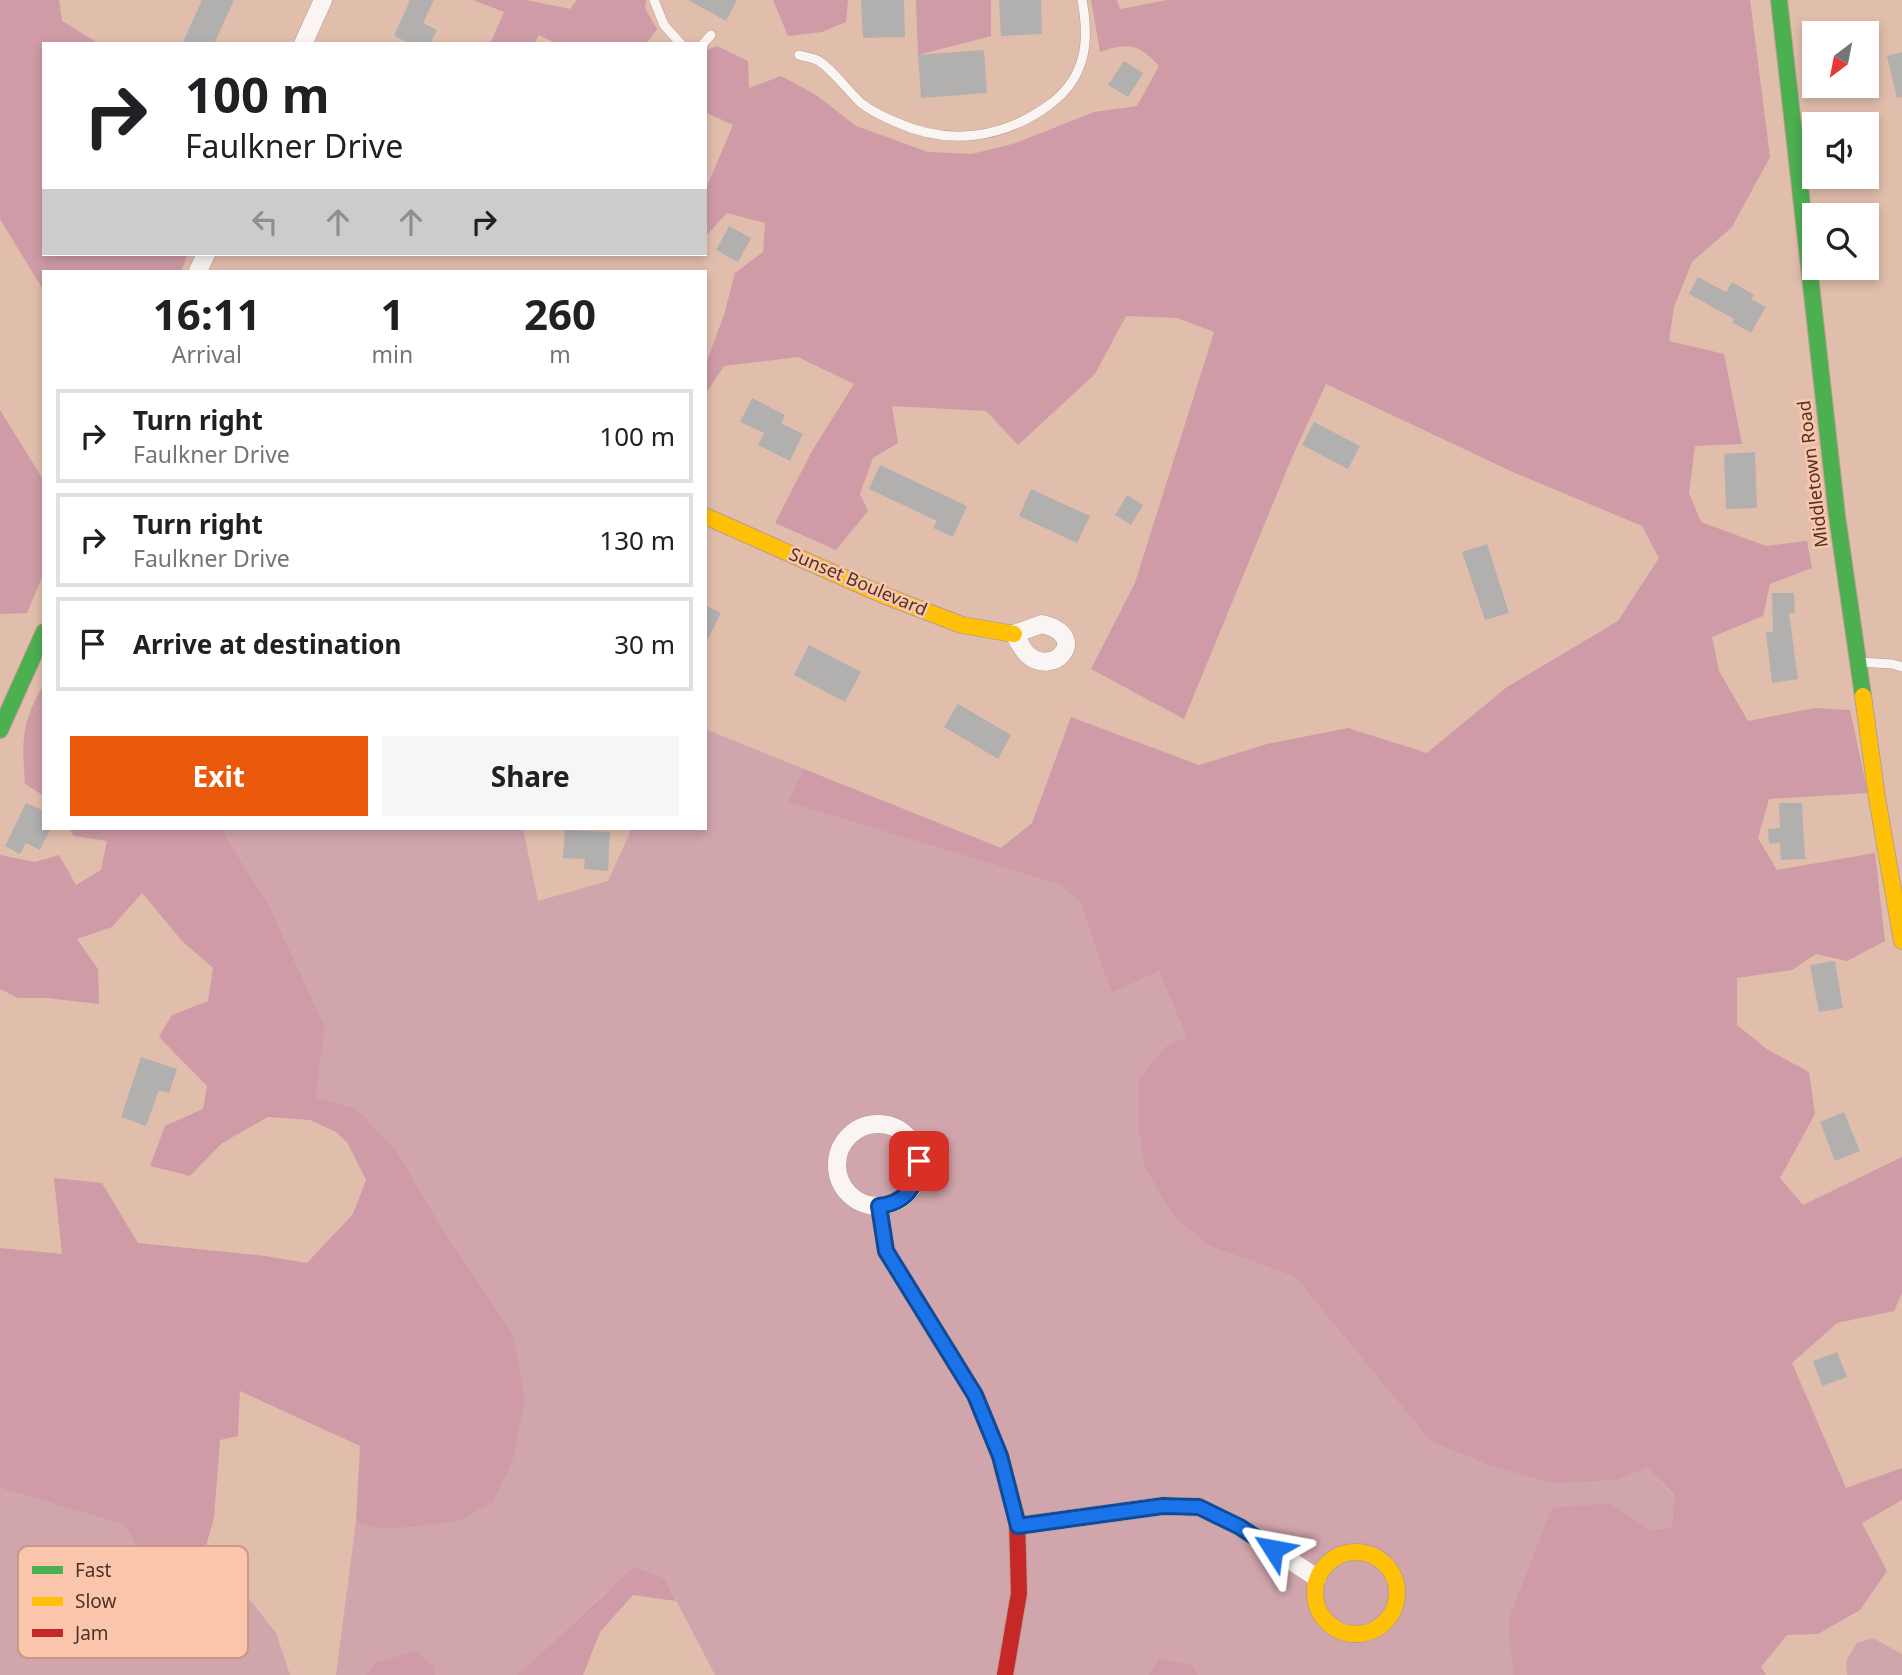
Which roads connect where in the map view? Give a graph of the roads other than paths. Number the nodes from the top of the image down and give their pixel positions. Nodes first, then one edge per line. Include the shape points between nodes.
1 (323, 0) edge
2 (654, 0) edge
3 (1082, 0) edge
4 (1779, 0) edge
5 (711, 36) dead end
6 (304, 42) edge
7 (679, 42) edge
8 (706, 42) edge
9 (799, 55) dead end
10 (707, 517) edge
11 (1014, 634) dead end
12 (42, 636) edge
13 (1857, 662) junction
14 (1902, 667) edge
15 (0, 730) edge
16 (1902, 941) edge
17 (879, 1206) junction
18 (1018, 1526) junction
19 (1317, 1578) junction
20 (1004, 1675) edge

1 - 6 street
2 - 7 lane via 664,25
3 - 9 lane via 1086,43 1082,64 1069,88 1032,118 982,136 934,135 881,116 862,104 818,60
4 - 13 street, Middletown Road
5 - 8 lane
10 - 11 street, Sunset Boulevard via 883,595 962,625
12 - 15 street
13 - 14 lane
13 - 16 street, Middletown Road
17 - 17 street via 850,1195 836,1168 846,1138 873,1124 904,1132 919,1161 909,1192 890,1205
17 - 18 street via 886,1251 975,1395 1000,1456
18 - 19 street via 1163,1506 1199,1507 1240,1527
18 - 20 street via 1019,1593
19 - 19 street via 1314,1593 1319,1613 1343,1633 1375,1630 1396,1605 1392,1572 1365,1553 1334,1558

